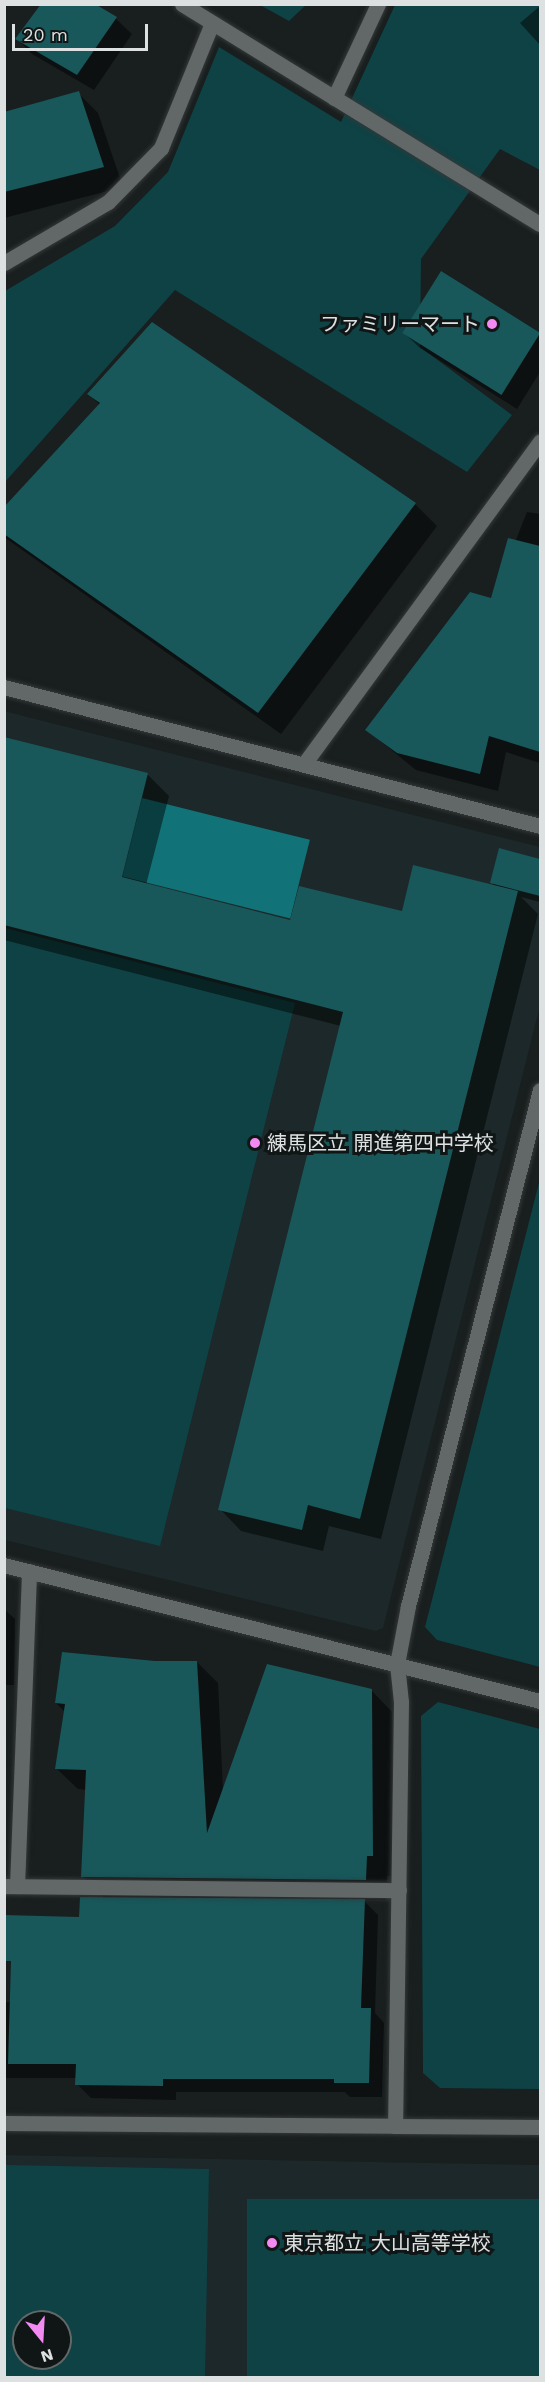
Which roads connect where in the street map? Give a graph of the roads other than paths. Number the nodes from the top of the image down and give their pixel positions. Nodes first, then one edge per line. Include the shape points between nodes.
1 (182, 4) edge
2 (378, 4) edge
3 (212, 23) junction
4 (334, 98) junction
5 (540, 224) edge
6 (4, 263) edge
7 (540, 441) edge
8 (4, 687) edge
9 (304, 764) junction
10 (540, 826) edge
11 (540, 1090) edge
12 (4, 1565) edge
13 (29, 1571) junction
14 (397, 1664) junction
15 (540, 1701) edge
16 (11, 1886) edge
17 (399, 1890) junction
18 (4, 2123) edge
19 (395, 2126) junction
20 (540, 2127) edge

1 - 3 street
2 - 4 street
3 - 4 street
3 - 6 street via 161,148 108,202
4 - 5 street
7 - 9 street
8 - 9 street
9 - 10 street
11 - 14 street via 408,1606
12 - 13 street
13 - 14 street
13 - 16 street
14 - 15 street
14 - 17 street via 401,1702
16 - 17 street
17 - 19 street
18 - 19 street
19 - 20 street

